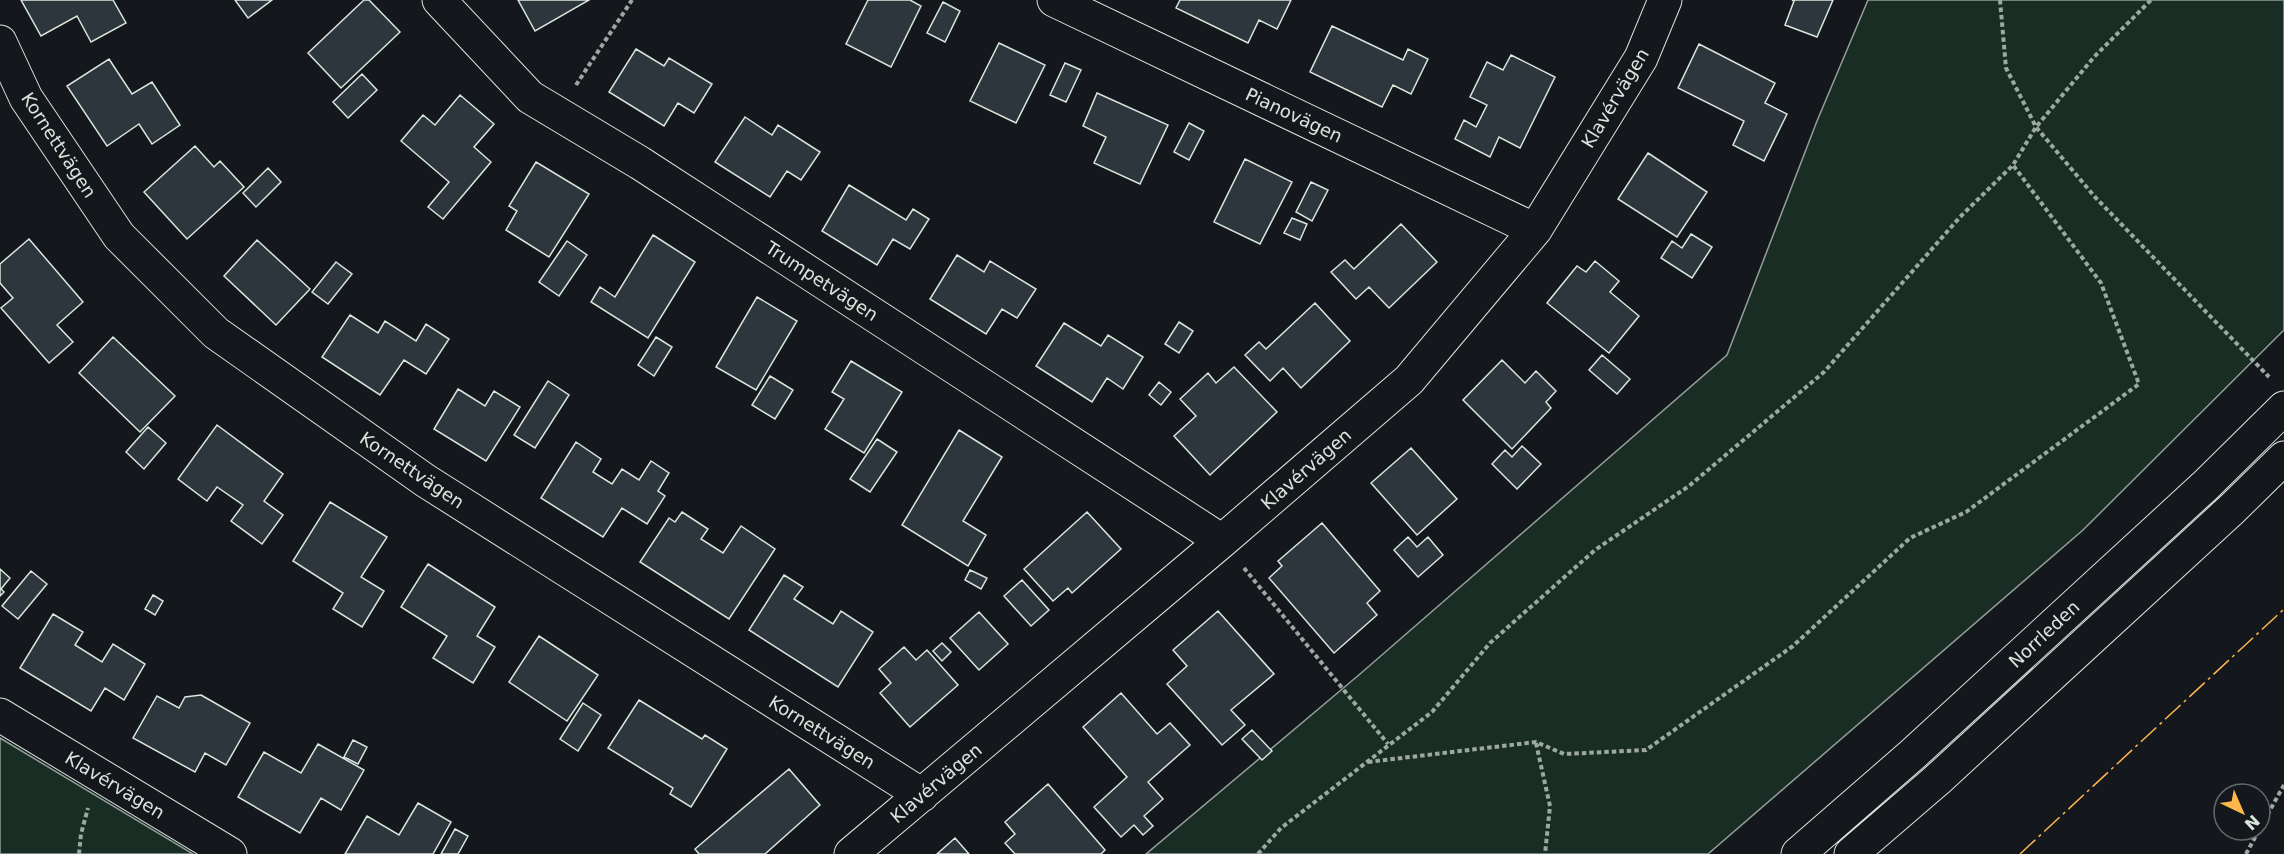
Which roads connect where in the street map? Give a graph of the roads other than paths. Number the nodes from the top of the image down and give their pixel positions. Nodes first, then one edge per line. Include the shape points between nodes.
1 (439, 0) edge
2 (1053, 0) edge
3 (1665, 0) edge
4 (0, 42) edge
5 (1535, 230) junction
6 (2280, 396) edge
7 (2284, 458) edge
8 (1222, 541) junction
9 (0, 715) edge
10 (922, 795) junction
11 (230, 854) edge
12 (851, 854) edge
13 (1798, 854) edge
14 (1851, 854) edge

1 - 8 main road, Trumpetvägen via 530,97 640,163
2 - 5 main road, Pianovägen
3 - 5 main road, Klavérvägen via 1641,58
4 - 10 main road, Kornettvägen via 26,98 119,236 216,333 426,482
5 - 8 main road, Klavérvägen via 1408,380
6 - 13 main road, Norrleden via 2206,484 1931,738
7 - 14 main road, Norrleden via 1989,732
8 - 10 main road, Klavérvägen
9 - 11 main road, Klavérvägen
10 - 12 main road, Klavérvägen

